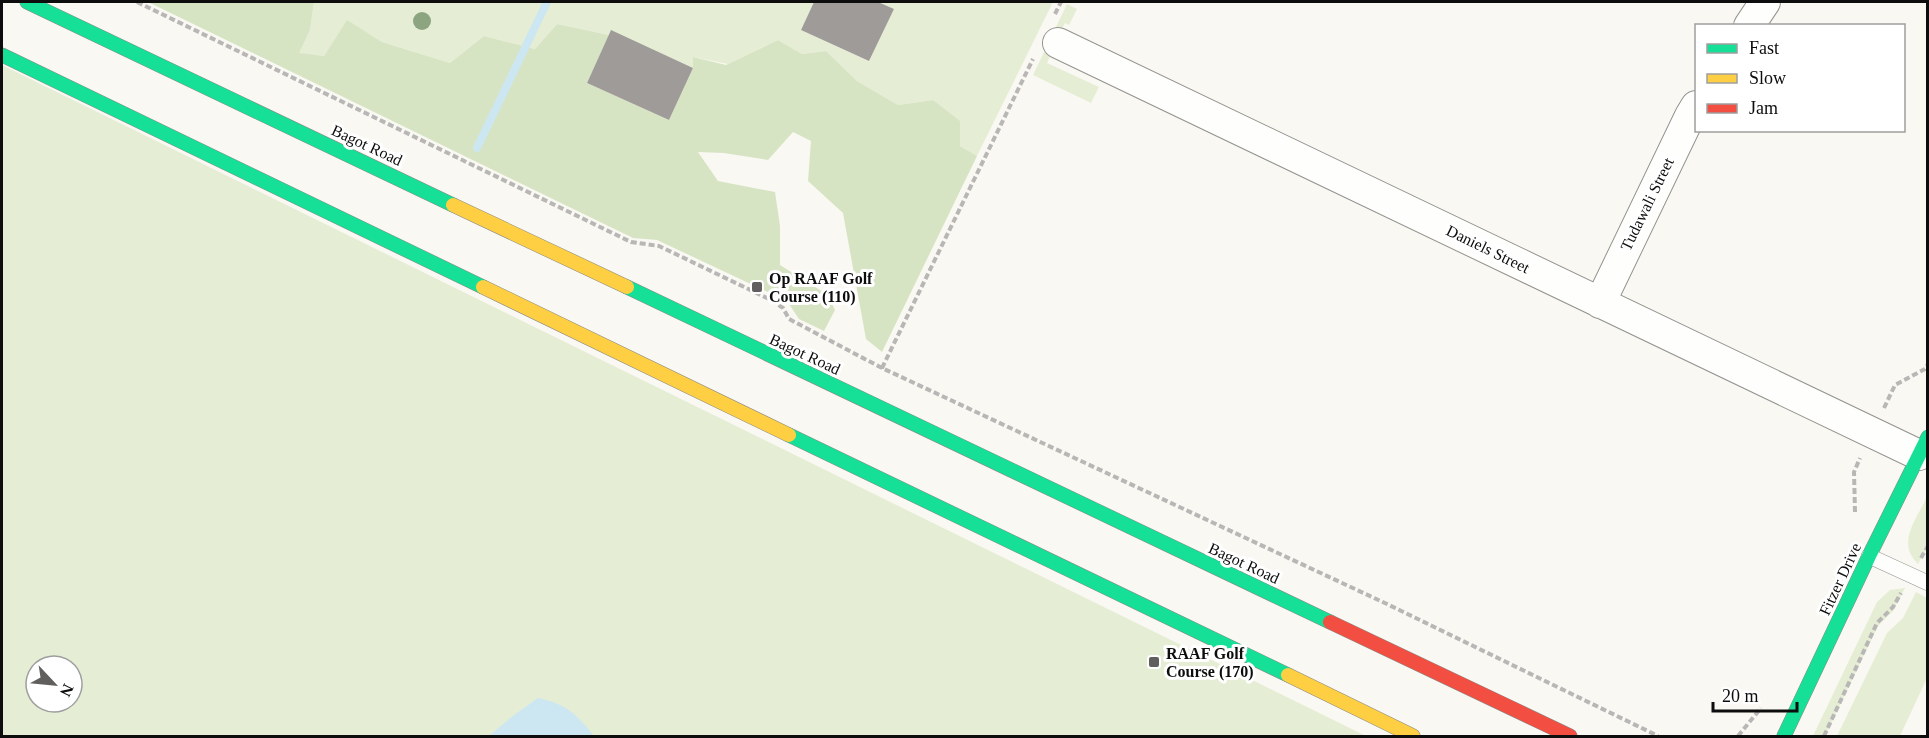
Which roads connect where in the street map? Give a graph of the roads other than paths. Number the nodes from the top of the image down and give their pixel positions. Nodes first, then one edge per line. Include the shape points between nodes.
1 (27, 2) edge
2 (1764, 2) edge
3 (1750, 24) edge
4 (1048, 40) road end
5 (2, 55) edge
6 (1695, 108) edge
7 (1600, 303) junction
8 (1923, 446) edge
9 (1869, 556) junction
10 (1928, 583) edge
11 (1413, 736) edge
12 (1570, 736) edge
13 (1784, 736) edge

1 - 12 main road, Bagot Road
2 - 3 street
4 - 7 street, Daniels Street
5 - 11 main road
6 - 7 street, Tudawali Street
7 - 8 street, Daniels Street
8 - 9 main road, Fitzer Drive
9 - 10 lane
9 - 13 main road, Fitzer Drive

